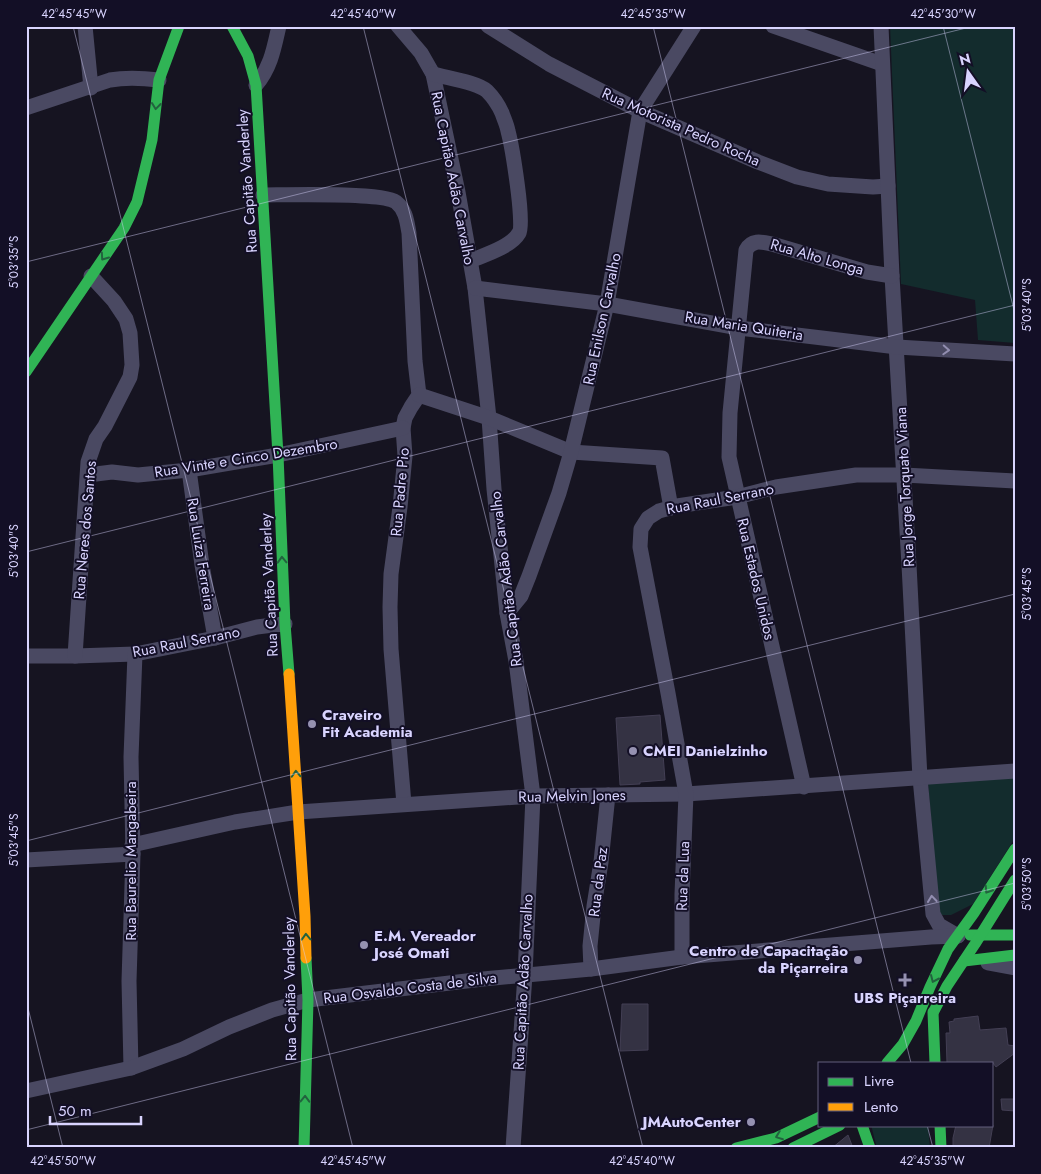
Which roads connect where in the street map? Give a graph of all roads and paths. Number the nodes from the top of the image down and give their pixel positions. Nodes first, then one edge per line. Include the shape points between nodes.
1 (85, 26) edge
2 (179, 26) edge
3 (232, 26) edge
4 (279, 26) edge
5 (398, 26) edge
6 (488, 26) edge
7 (694, 26) edge
8 (773, 26) edge
9 (881, 26) edge
10 (882, 64) junction
11 (433, 74) junction
12 (159, 80) junction
13 (256, 84) junction
14 (91, 88) junction
15 (26, 108) edge
16 (640, 111) junction
17 (888, 186) junction
18 (263, 195) junction
19 (746, 250) joint
20 (470, 261) junction
21 (91, 276) junction
22 (892, 276) junction
23 (475, 288) junction
24 (607, 304) junction
25 (739, 328) junction
26 (897, 347) junction
27 (1015, 354) edge
28 (26, 372) edge
29 (419, 395) junction
30 (489, 418) junction
31 (403, 428) junction
32 (572, 452) junction
33 (278, 455) junction
34 (189, 470) junction
35 (904, 475) junction
36 (88, 476) junction
37 (1015, 481) edge
38 (737, 497) junction
39 (671, 508) junction
40 (508, 613) junction
41 (285, 624) junction
42 (214, 638) junction
43 (134, 654) junction
44 (26, 656) edge
45 (76, 656) junction
46 (1015, 771) edge
47 (920, 778) junction
48 (804, 787) junction
49 (686, 794) junction
50 (608, 795) junction
51 (533, 796) junction
52 (404, 804) junction
53 (298, 812) junction
54 (132, 849) junction
55 (1015, 849) edge
56 (26, 860) edge
57 (1015, 880) edge
58 (981, 935) junction
59 (1015, 935) edge
60 (958, 936) junction
61 (1015, 956) edge
62 (682, 957) junction
63 (969, 961) junction
64 (1015, 968) edge
65 (591, 969) junction
66 (525, 975) junction
67 (308, 1000) junction
68 (933, 1012) junction
69 (922, 1040) junction
70 (903, 1044) junction
71 (935, 1061) edge
72 (888, 1062) edge
73 (130, 1068) junction
74 (26, 1091) edge
75 (818, 1118) edge
76 (838, 1126) edge
77 (862, 1126) edge
78 (940, 1126) edge
79 (738, 1147) edge
80 (304, 1148) edge
81 (513, 1148) edge
82 (793, 1148) edge
83 (870, 1148) edge
84 (941, 1148) edge

1 - 14 street
2 - 12 street
3 - 13 street, Rua Capitão Vanderley via 248,56
4 - 13 street via 271,60 264,76
5 - 11 street, Rua Capitão Adão Carvalho via 421,53
6 - 16 street, Rua Motorista Pedro Rocha via 549,64
7 - 16 street, Rua Enilson Carvalho
8 - 10 street
9 - 10 street, Rua Jorge Torquato Viana
10 - 17 street, Rua Jorge Torquato Viana
11 - 20 street, Rua Capitão Adão Carvalho
11 - 20 street via 485,89 496,101 508,131 519,200 520,231 515,239 501,248
12 - 14 street via 122,78
12 -> 21 street via 152,140 140,195 124,228
13 - 18 street, Rua Capitão Vanderley
14 - 15 street
16 - 17 street, Rua Motorista Pedro Rocha via 797,177 828,184
16 - 24 street, Rua Enilson Carvalho
17 - 22 street, Rua Jorge Torquato Viana
18 - 29 street via 374,197 395,201 403,210 409,233
18 - 33 street, Rua Capitão Vanderley
19 - 22 street, Rua Alto Longa via 749,245 762,242
19 - 25 street, Rua Estados Unidos
20 - 23 street, Rua Capitão Adão Carvalho
21 - 28 street
21 - 36 street, Rua Neres dos Santos via 126,319 132,365 130,377 96,439 88,462
22 - 26 street, Rua Jorge Torquato Viana
23 - 24 street, Rua Maria Quiteria
23 - 30 street, Rua Capitão Adão Carvalho
24 - 25 street, Rua Maria Quiteria
24 - 32 street, Rua Enilson Carvalho
25 - 26 street, Rua Maria Quiteria
25 - 38 street, Rua Estados Unidos via 729,457
26 -> 27 street, Rua Maria Quiteria
26 - 35 street, Rua Jorge Torquato Viana
29 - 30 street
29 - 31 street, Rua Padre Pio via 405,418
30 - 32 street
30 - 40 street, Rua Capitão Adão Carvalho
31 - 33 street, Rua Vinte e Cinco Dezembro
31 - 52 street, Rua Padre Pio via 405,456 390,607
32 - 39 street via 662,458
32 - 40 street, Rua Enilson Carvalho via 524,590
33 - 34 street, Rua Vinte e Cinco Dezembro
41 -> 33 street, Rua Capitão Vanderley
34 - 36 street, Rua Vinte e Cinco Dezembro via 138,475 112,472
34 - 42 street, Rua Luiza Ferreira
35 - 37 street, Rua Raul Serrano
35 - 38 street, Rua Raul Serrano via 856,475
35 - 47 street, Rua Jorge Torquato Viana
36 - 45 street, Rua Neres dos Santos
38 - 39 street, Rua Raul Serrano
38 - 48 street, Rua Estados Unidos
39 - 49 street, Rua Raul Serrano via 648,518 641,529 640,547
40 - 51 street, Rua Capitão Adão Carvalho
41 - 42 street, Rua Raul Serrano
53 -> 41 street, Rua Capitão Vanderley
42 - 43 street, Rua Raul Serrano
43 - 45 street, Rua Raul Serrano
43 - 54 street, Rua Baurelio Mangabeira
44 - 45 street, Rua Raul Serrano
46 - 47 street, Rua Melvin Jones
47 - 48 street, Rua Melvin Jones
60 -> 47 street, Rua Jorge Torquato Viana via 939,925 933,914
48 - 49 street, Rua Melvin Jones
49 - 50 street, Rua Melvin Jones
49 - 62 street, Rua da Lua
50 - 51 street, Rua Melvin Jones
50 - 65 street, Rua da Paz via 590,946
51 - 52 street, Rua Melvin Jones
51 - 66 street, Rua Capitão Adão Carvalho
52 - 53 street, Rua Melvin Jones
53 - 54 street, Rua Melvin Jones via 235,822
67 -> 53 street, Rua Capitão Vanderley
54 - 56 street, Rua Melvin Jones
54 - 73 street, Rua Baurelio Mangabeira
55 -> 60 street
57 - 58 street
58 - 59 street
58 - 60 street
58 - 63 street
60 - 62 street, Rua Osvaldo Costa de Silva
60 -> 70 street via 938,968
61 - 63 street
62 - 65 street, Rua Osvaldo Costa de Silva
63 - 64 street
63 - 68 street via 947,986
65 - 66 street, Rua Osvaldo Costa de Silva
66 - 67 street, Rua Osvaldo Costa de Silva
66 - 81 street, Rua Capitão Adão Carvalho
67 - 73 street, Rua Osvaldo Costa de Silva via 272,1010
80 -> 67 street, Rua Capitão Vanderley
68 - 69 street
68 - 71 street
69 - 70 street
69 - 71 street
70 - 72 street
73 - 74 street, Rua Osvaldo Costa de Silva
75 -> 79 street via 776,1138
76 - 82 street
77 - 83 street
78 - 84 street

